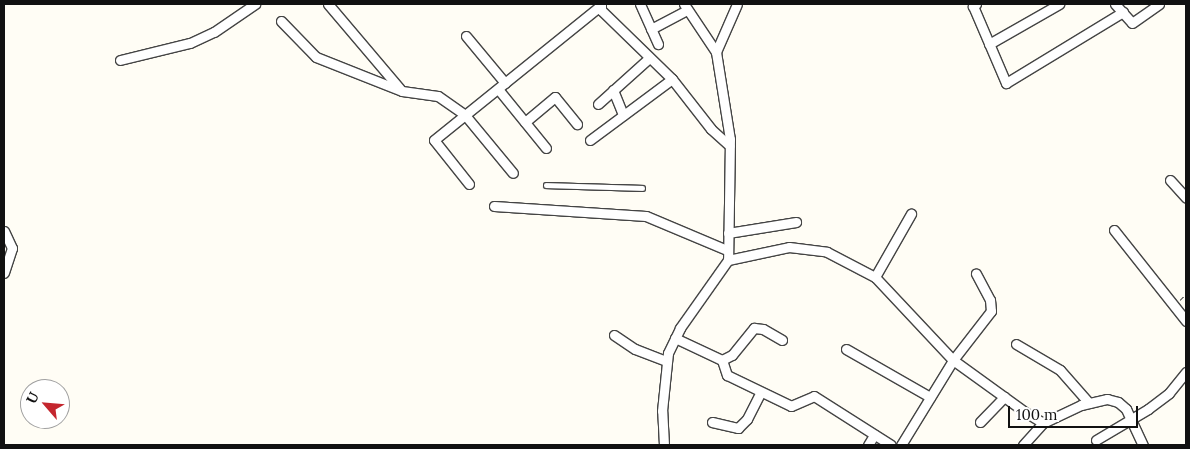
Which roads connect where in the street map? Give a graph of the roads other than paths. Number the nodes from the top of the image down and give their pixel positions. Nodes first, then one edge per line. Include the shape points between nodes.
1 (255, 4) edge
2 (328, 4) edge
3 (640, 4) edge
4 (737, 4) edge
5 (976, 4) edge
6 (1060, 4) edge
7 (1115, 4) edge
8 (1159, 4) edge
9 (600, 5) edge
10 (686, 7) edge
11 (1123, 12) junction
12 (281, 20) dead end
13 (650, 29) junction
14 (466, 36) dead end
15 (658, 44) dead end
16 (989, 44) junction
17 (716, 52) junction
18 (649, 58) junction
19 (120, 60) dead end
20 (672, 80) junction
21 (502, 86) junction
22 (613, 90) junction
23 (402, 91) junction
24 (598, 104) dead end
25 (465, 115) junction
26 (623, 115) junction
27 (525, 122) junction
28 (577, 124) dead end
29 (590, 140) dead end
30 (730, 146) junction
31 (546, 148) dead end
32 (513, 173) dead end
33 (1170, 180) dead end
34 (469, 184) dead end
35 (546, 185) dead end
36 (642, 188) dead end
37 (1186, 198) edge
38 (494, 206) dead end
39 (911, 214) dead end
40 (796, 222) dead end
41 (1114, 230) dead end
42 (4, 231) edge
43 (728, 233) junction
44 (727, 250) junction
45 (728, 260) junction
46 (4, 273) edge
47 (976, 274) dead end
48 (875, 277) junction
49 (1186, 321) edge
50 (614, 335) dead end
51 (675, 338) junction
52 (782, 340) dead end
53 (1016, 344) dead end
54 (846, 349) dead end
55 (722, 360) junction
56 (953, 360) junction
57 (666, 361) junction
58 (1186, 372) edge
59 (761, 392) junction
60 (930, 397) junction
61 (1004, 397) junction
62 (1088, 403) junction
63 (1132, 419) junction
64 (712, 422) dead end
65 (980, 422) dead end
66 (1043, 423) junction
67 (874, 435) junction
68 (1096, 440) dead end
69 (1028, 444) edge
70 (664, 445) edge
71 (868, 445) edge
72 (890, 445) edge
73 (901, 445) edge
74 (1143, 445) edge

1 - 19 street via 214,32 190,43
2 - 23 street
3 - 13 street
4 - 17 street
5 - 16 street via 973,6
6 - 16 street
7 - 11 street
8 - 11 street via 1132,23
9 - 18 street
9 - 21 street
10 - 13 street
10 - 17 street
11 - 16 street via 1006,83
12 - 23 street via 316,57
13 - 15 street
14 - 21 street
17 - 30 street
18 - 20 street
18 - 22 street
20 - 26 street
20 - 30 street via 711,129
21 - 25 street
21 - 27 street
22 - 24 street
22 - 26 street
23 - 25 street via 438,96
25 - 32 street
25 - 34 street via 434,140
26 - 29 street
27 - 28 street via 555,97
27 - 31 street
30 - 43 street
33 - 37 street
35 - 36 lane
38 - 44 street via 646,216
39 - 48 street
40 - 43 street
41 - 49 street
42 - 46 street via 12,248
43 - 44 street
44 - 45 street
45 - 48 street via 789,247 810,248 827,252
45 - 51 street
47 - 56 street via 990,300 991,311
48 - 56 street
50 - 57 street via 635,349
51 - 55 street
51 - 57 street
52 - 55 street via 763,329 754,328 732,355
53 - 62 street via 1060,370
54 - 60 street
55 - 59 street via 727,375
56 - 60 street
56 - 61 street
57 - 70 street via 662,411
58 - 63 street via 1169,393
59 - 64 street via 747,419 738,428
59 - 67 street via 791,406 814,396
60 - 73 street
61 - 65 street
61 - 66 street
62 - 63 street via 1108,399 1118,402
62 - 66 street
63 - 68 street
63 - 74 street
66 - 69 street
67 - 71 street
67 - 72 street

